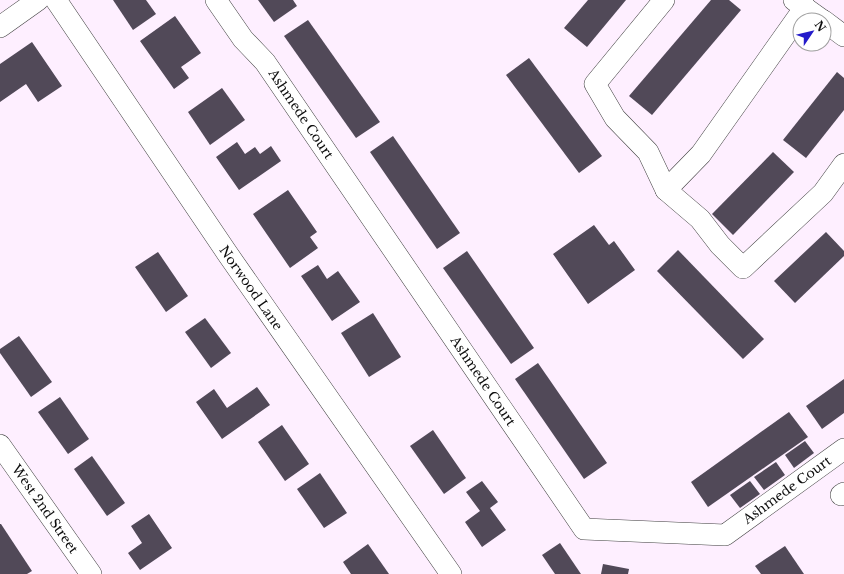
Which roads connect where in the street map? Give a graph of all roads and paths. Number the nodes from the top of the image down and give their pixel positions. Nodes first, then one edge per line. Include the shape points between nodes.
1 (38, 0) edge
2 (56, 0) edge
3 (216, 0) edge
4 (664, 0) edge
5 (799, 4) edge
6 (810, 12) edge
7 (0, 27) edge
8 (832, 27) edge
9 (844, 36) edge
10 (844, 164) edge
11 (666, 190) junction
12 (0, 445) edge
13 (844, 449) edge
14 (91, 574) edge
15 (451, 574) edge

1 - 7 street
2 - 15 street, Norwood Lane via 227,254
3 - 13 street, Ashmede Court via 243,39 265,62 584,529 725,535
4 - 11 street via 595,84 615,118 648,152
5 - 6 street
5 - 11 street via 701,154
8 - 9 street
10 - 11 street via 823,194 744,268 720,245 700,219
12 - 14 street, West 2nd Street

